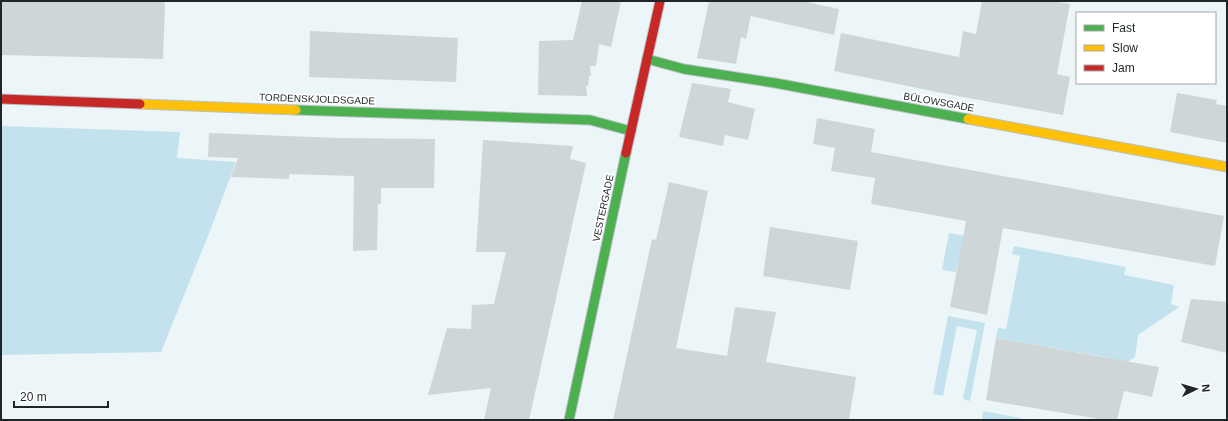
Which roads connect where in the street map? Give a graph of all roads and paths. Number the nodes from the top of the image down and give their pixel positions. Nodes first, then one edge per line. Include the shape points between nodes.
1 (660, 1) edge
2 (647, 59) junction
3 (1, 99) edge
4 (631, 131) junction
5 (1227, 167) edge
6 (569, 420) edge

1 - 2 street, VESTERGADE
2 - 4 street, VESTERGADE
2 - 5 street, BÜLOWSGADE via 684,69 791,86
3 - 4 street, TORDENSKJOLDSGADE via 590,120
4 - 6 street, VESTERGADE

